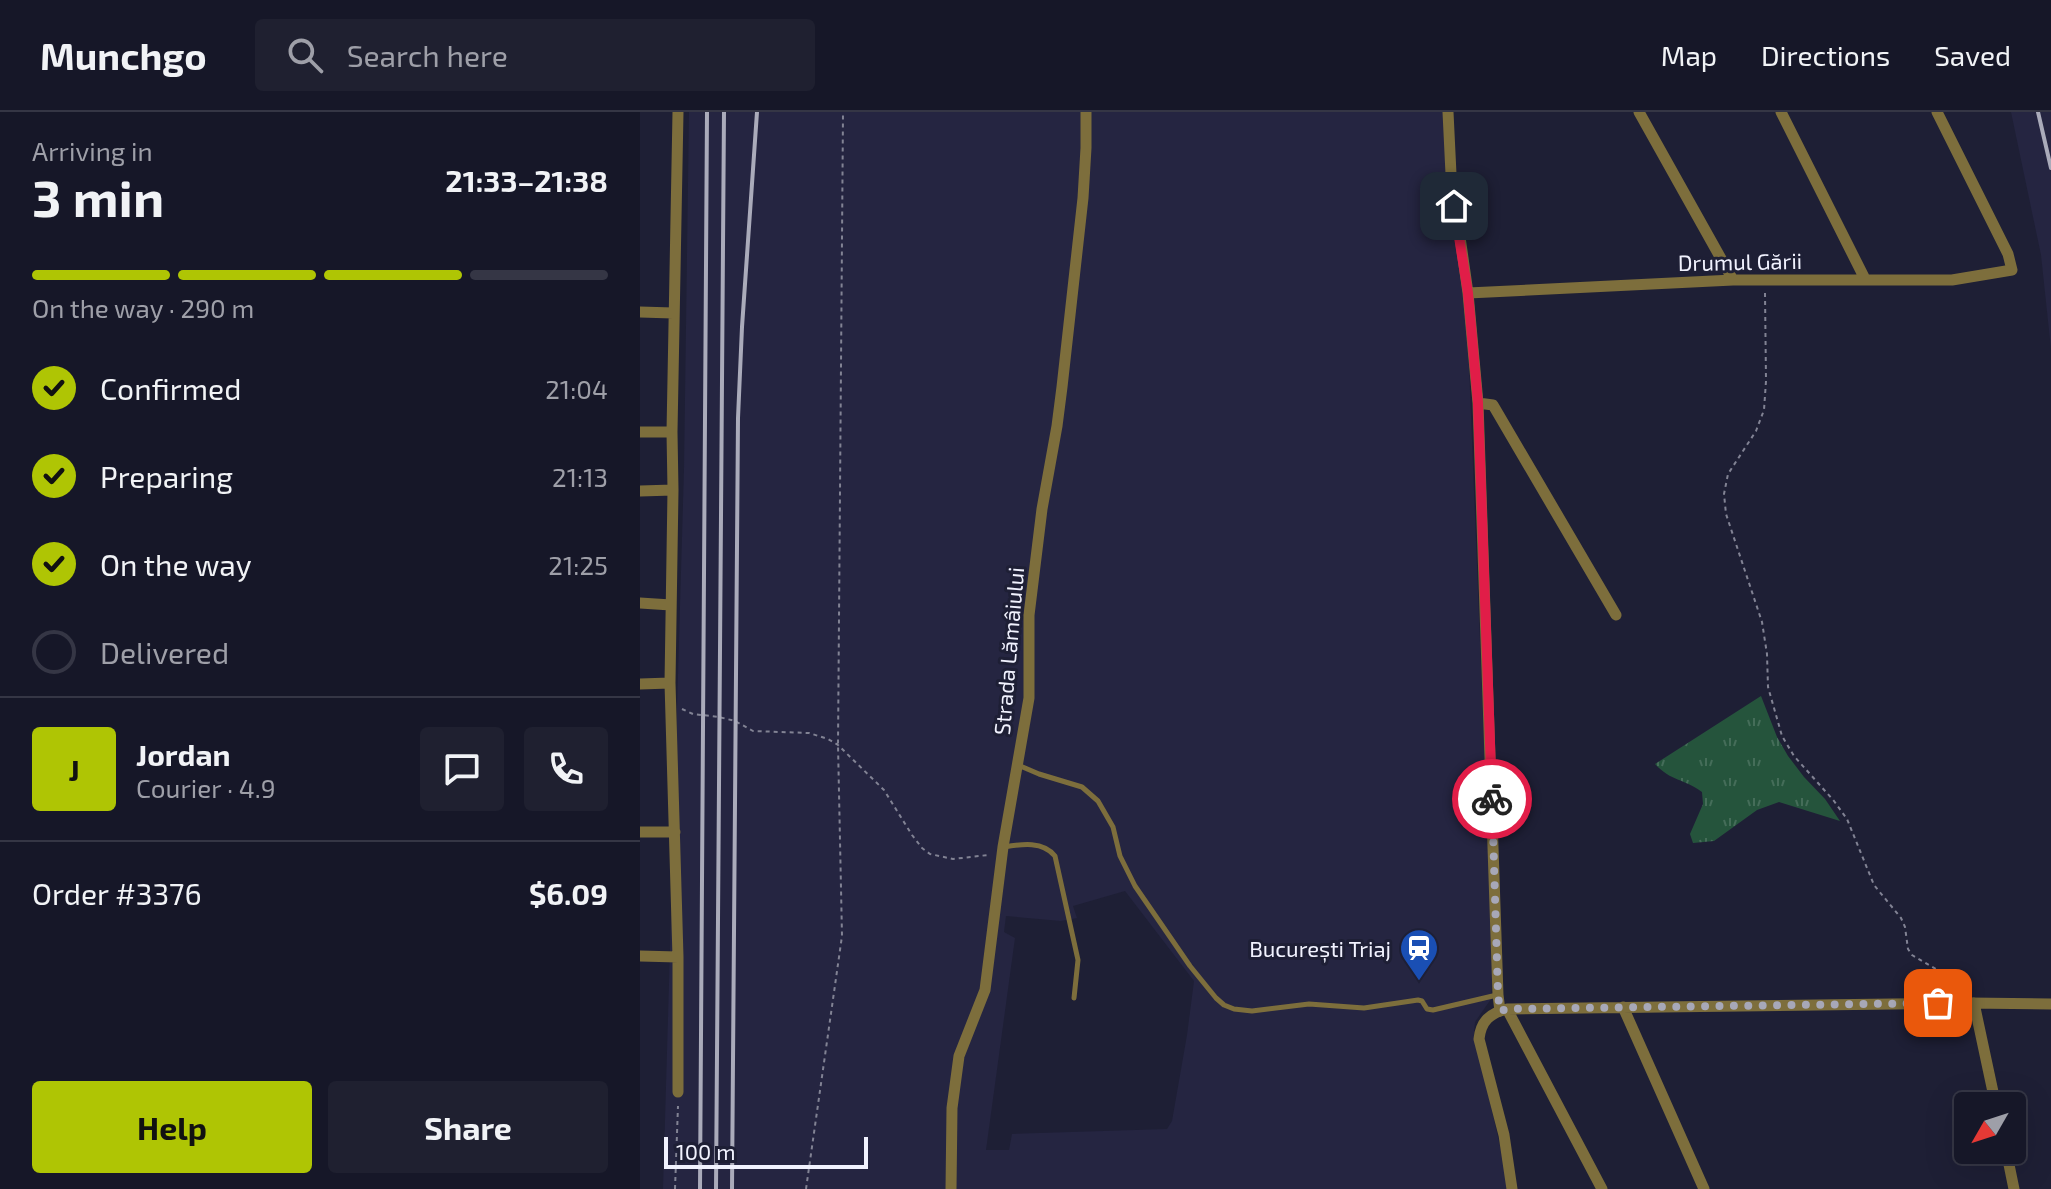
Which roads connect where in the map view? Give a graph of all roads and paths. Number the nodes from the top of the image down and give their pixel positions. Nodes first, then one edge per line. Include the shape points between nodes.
1 (678, 112) edge
2 (843, 112) edge
3 (1086, 112) edge
4 (1448, 112) edge
5 (1639, 112) edge
6 (1781, 112) edge
7 (1937, 112) edge
8 (1865, 279) junction
9 (1733, 280) junction
10 (1765, 280) junction
11 (1468, 293) junction
12 (640, 312) edge
13 (673, 313) junction
14 (1478, 403) junction
15 (640, 432) edge
16 (672, 432) junction
17 (673, 490) junction
18 (640, 491) edge
19 (640, 603) edge
20 (671, 605) junction
21 (1616, 615) dead end
22 (670, 683) junction
23 (640, 684) edge
24 (680, 707) dead end
25 (838, 745) junction
26 (1018, 765) junction
27 (640, 832) edge
28 (675, 832) junction
29 (1003, 847) junction
30 (640, 956) edge
31 (678, 957) junction
32 (1498, 995) junction
33 (1074, 998) dead end
34 (1972, 1003) junction
35 (2051, 1004) edge
36 (1623, 1007) junction
37 (1504, 1010) junction
38 (678, 1092) joint
39 (1993, 1092) edge
40 (2009, 1164) edge
41 (675, 1189) edge
42 (806, 1189) edge
43 (951, 1189) edge
44 (1512, 1189) edge
45 (1602, 1189) edge
46 (1704, 1189) edge
47 (2014, 1189) edge

1 - 13 street
2 - 25 path
3 - 26 street, Strada Lămâiului via 1083,198 1031,594 1029,698
4 - 11 street
5 - 9 street
6 - 8 street
7 - 8 street, Drumul Gării via 2012,270 1962,280
8 - 10 street, Drumul Gării
9 - 10 street, Drumul Gării
9 - 11 street, Drumul Gării
10 - 34 path via 1764,410 1728,474 1724,502 1762,622 1773,711 1794,756 1847,819 1874,885 1901,918 1912,955 1951,978
11 - 14 street
12 - 13 street
13 - 16 street
14 - 21 street via 1493,405
14 - 32 street
15 - 16 street
16 - 17 street
17 - 18 street
17 - 20 street
19 - 20 street
20 - 22 street
22 - 23 street
22 - 28 street
24 - 25 path via 753,731 809,733
25 - 29 path via 884,790 930,854 982,857
25 - 42 path via 842,936
26 - 29 street, Strada Lămâiului
26 - 32 lane via 1082,787 1098,801 1113,827 1126,871 1157,921 1224,1005 1243,1010 1309,1004 1364,1008 1418,1000 1433,1010
27 - 28 street
28 - 31 street
29 - 33 lane via 1044,846 1055,856 1078,960
29 - 43 street, Strada Lămâiului via 985,990 959,1056
30 - 31 street
31 - 38 street
32 - 37 street
34 - 35 street
34 - 36 street
34 - 39 street
36 - 37 street
36 - 46 street
37 - 44 street via 1488,1017 1479,1039
37 - 45 street
38 - 41 path
40 - 47 street

